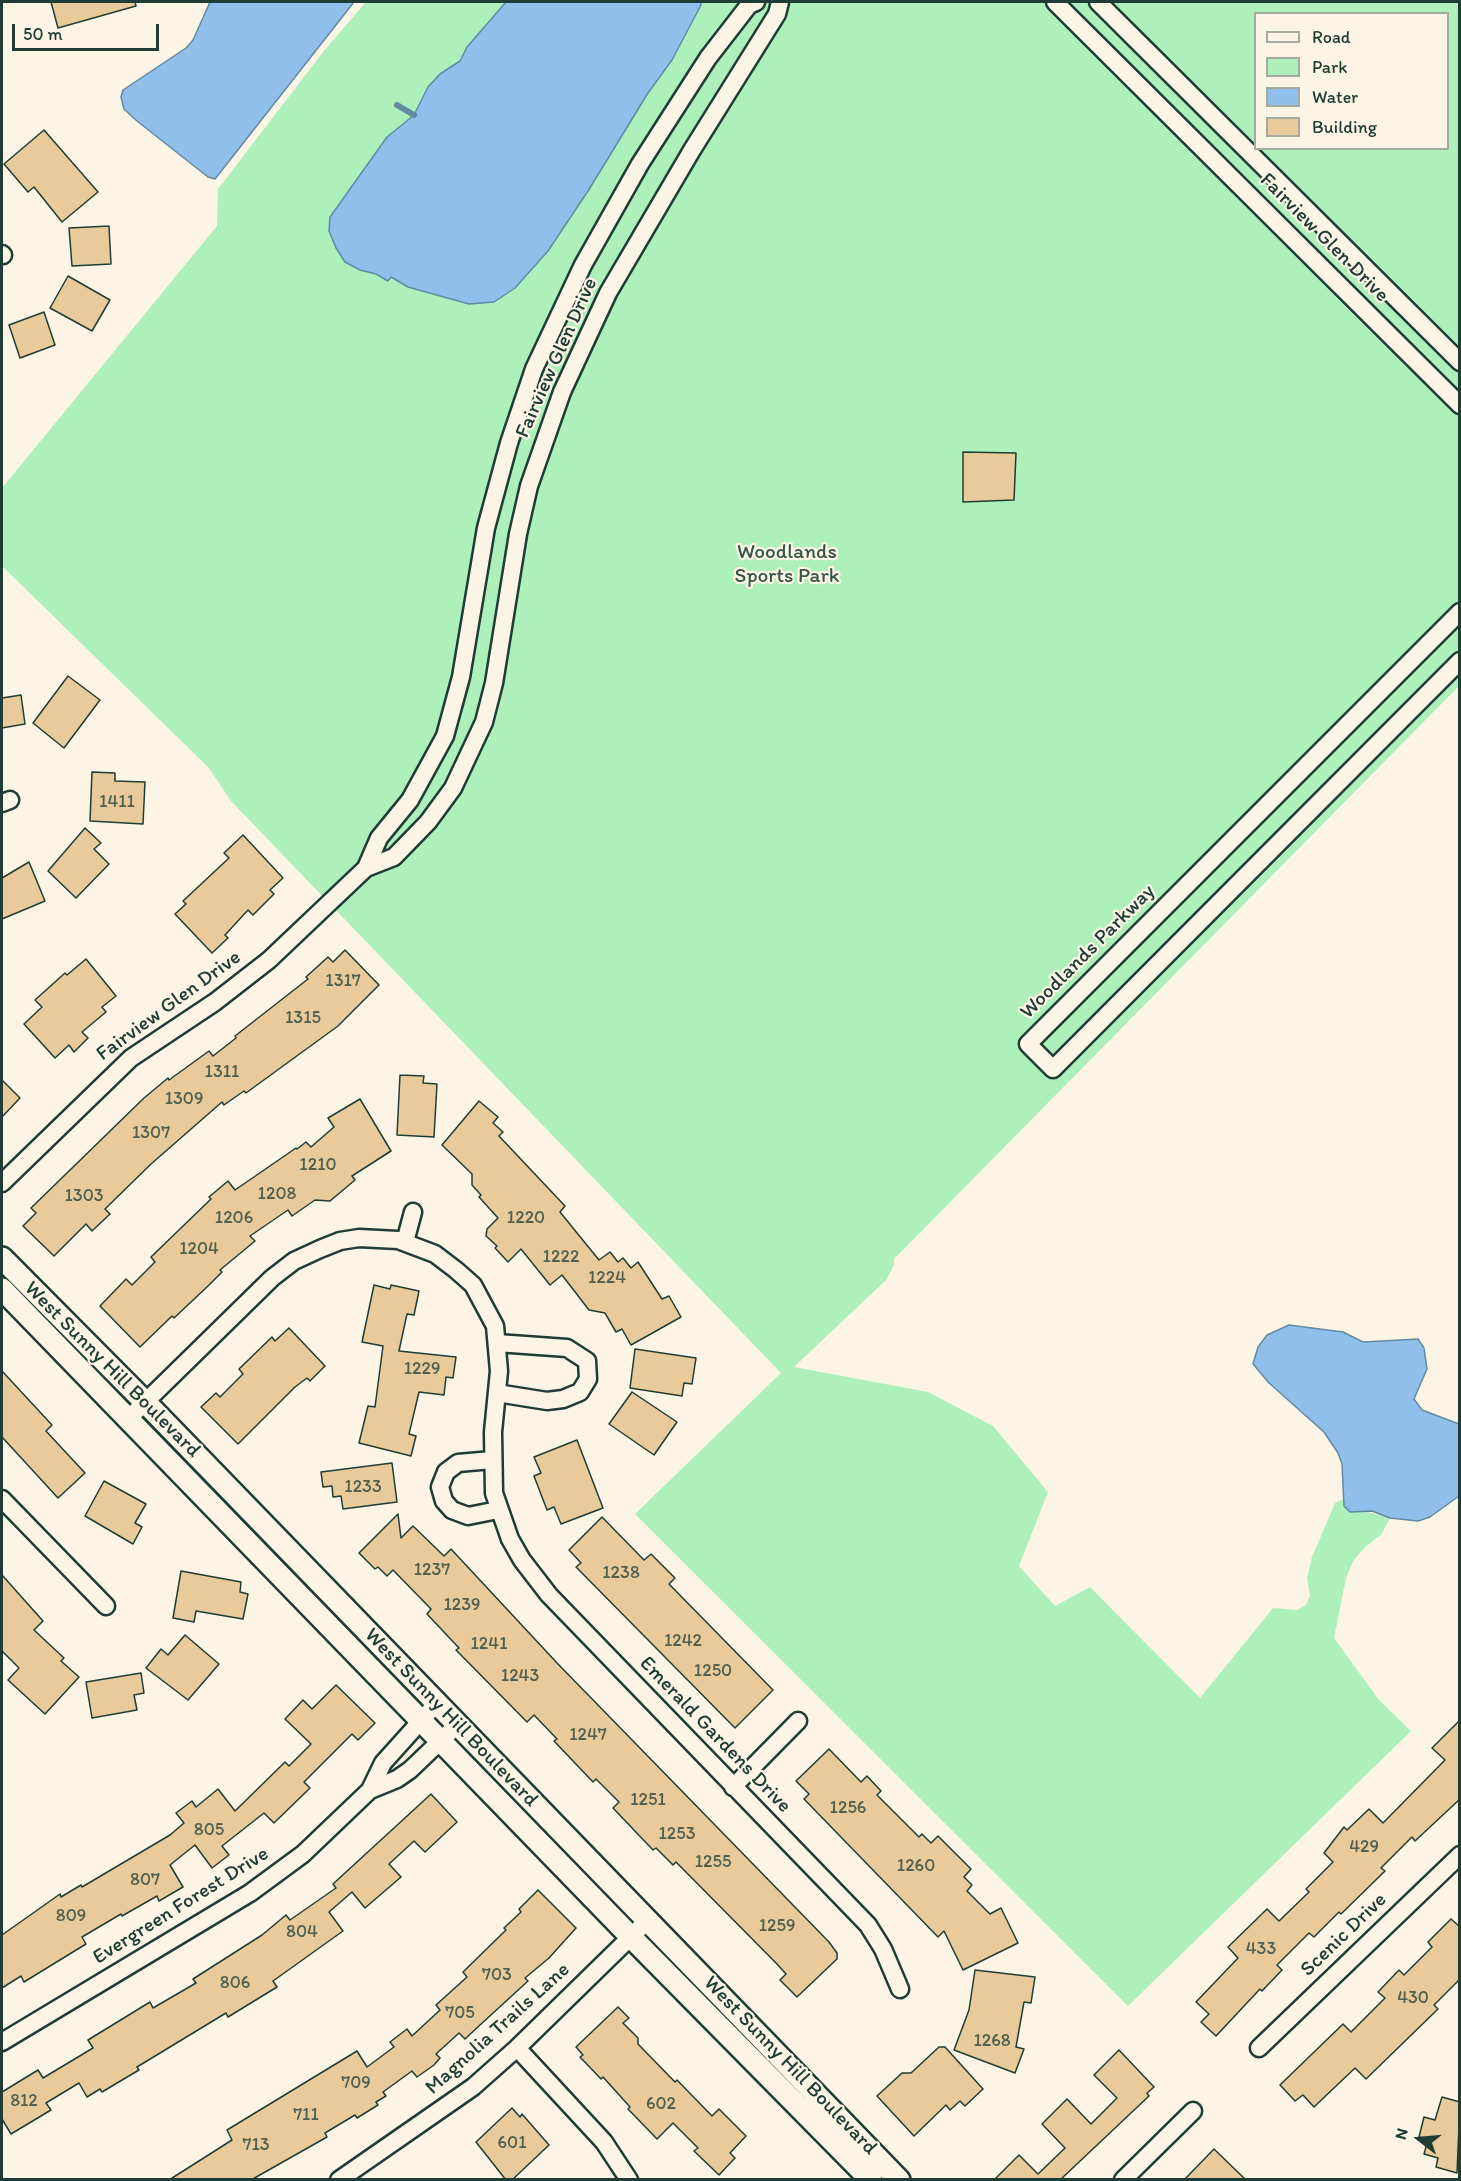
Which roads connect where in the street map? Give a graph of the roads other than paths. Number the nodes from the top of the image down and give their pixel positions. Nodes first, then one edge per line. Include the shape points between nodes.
1 (756, 2) edge
2 (780, 2) edge
3 (1054, 2) edge
4 (1098, 2) edge
5 (1460, 362) edge
6 (1460, 405) edge
7 (1460, 612) edge
8 (1460, 661) edge
9 (366, 867) junction
10 (2, 1183) edge
11 (414, 1212) dead end
12 (405, 1242) junction
13 (2, 1258) edge
14 (2, 1289) edge
15 (497, 1342) junction
16 (497, 1393) junction
17 (146, 1403) junction
18 (127, 1420) junction
19 (492, 1460) junction
20 (2, 1499) edge
21 (498, 1510) junction
22 (106, 1606) dead end
23 (436, 1704) junction
24 (422, 1721) junction
25 (798, 1721) dead end
26 (457, 1725) junction
27 (440, 1740) junction
28 (733, 1787) junction
29 (370, 1790) junction
30 (1460, 1854) edge
31 (648, 1920) junction
32 (631, 1937) junction
33 (900, 1989) dead end
34 (2, 2042) edge
35 (1259, 2048) dead end
36 (517, 2049) junction
37 (1192, 2111) dead end
38 (339, 2180) edge
39 (628, 2180) edge
40 (871, 2180) edge
41 (899, 2180) edge
42 (1123, 2180) edge

1 - 9 street, Fairview Glen Drive via 749,5 708,58 640,164 583,265 534,369 486,528 461,678 445,736 410,800 379,838
2 - 9 street, Fairview Glen Drive via 777,14 608,293 562,392 529,486 494,683 472,752 453,788 428,822 394,857
3 - 6 street, Fairview Glen Drive
4 - 5 street, Fairview Glen Drive
7 - 8 street, Woodlands Parkway via 1028,1044 1053,1069
9 - 10 street, Fairview Glen Drive via 269,960 131,1058
11 - 12 street
12 - 15 street, Emerald Gardens Drive via 435,1254 472,1285 495,1326
12 - 17 street, Emerald Gardens Drive via 378,1238 340,1241 294,1261
13 - 17 street, West Sunny Hill Boulevard
14 - 18 street, West Sunny Hill Boulevard
15 - 16 street, Emerald Gardens Drive
15 - 16 street via 567,1348 587,1361 588,1379 580,1392 563,1399 547,1401
16 - 19 street, Emerald Gardens Drive
17 - 18 street, Emerald Gardens Drive
17 - 23 street, West Sunny Hill Boulevard
18 - 24 street, West Sunny Hill Boulevard
19 - 21 street, Emerald Gardens Drive
19 - 21 street via 458,1463 446,1472 440,1486 444,1501 452,1510 468,1515
20 - 22 street
21 - 28 street, Emerald Gardens Drive via 510,1539 536,1580
23 - 24 street, Evergreen Forest Drive
23 - 26 street, West Sunny Hill Boulevard
24 - 27 street, West Sunny Hill Boulevard
24 - 29 street, Evergreen Forest Drive via 383,1763
25 - 28 street
26 - 27 street, Evergreen Forest Drive
26 - 31 street, West Sunny Hill Boulevard
27 - 29 street, Evergreen Forest Drive via 397,1779
27 - 32 street, West Sunny Hill Boulevard
28 - 33 street, Emerald Gardens Drive via 868,1925 884,1949
29 - 34 street, Evergreen Forest Drive via 303,1854 250,1893
30 - 35 street, Scenic Drive
31 - 32 street, Magnolia Trails Lane
31 - 41 street, West Sunny Hill Boulevard
32 - 36 street, Magnolia Trails Lane
32 - 40 street, West Sunny Hill Boulevard
36 - 38 street, Magnolia Trails Lane via 473,2087
36 - 39 street via 604,2142
37 - 42 street

